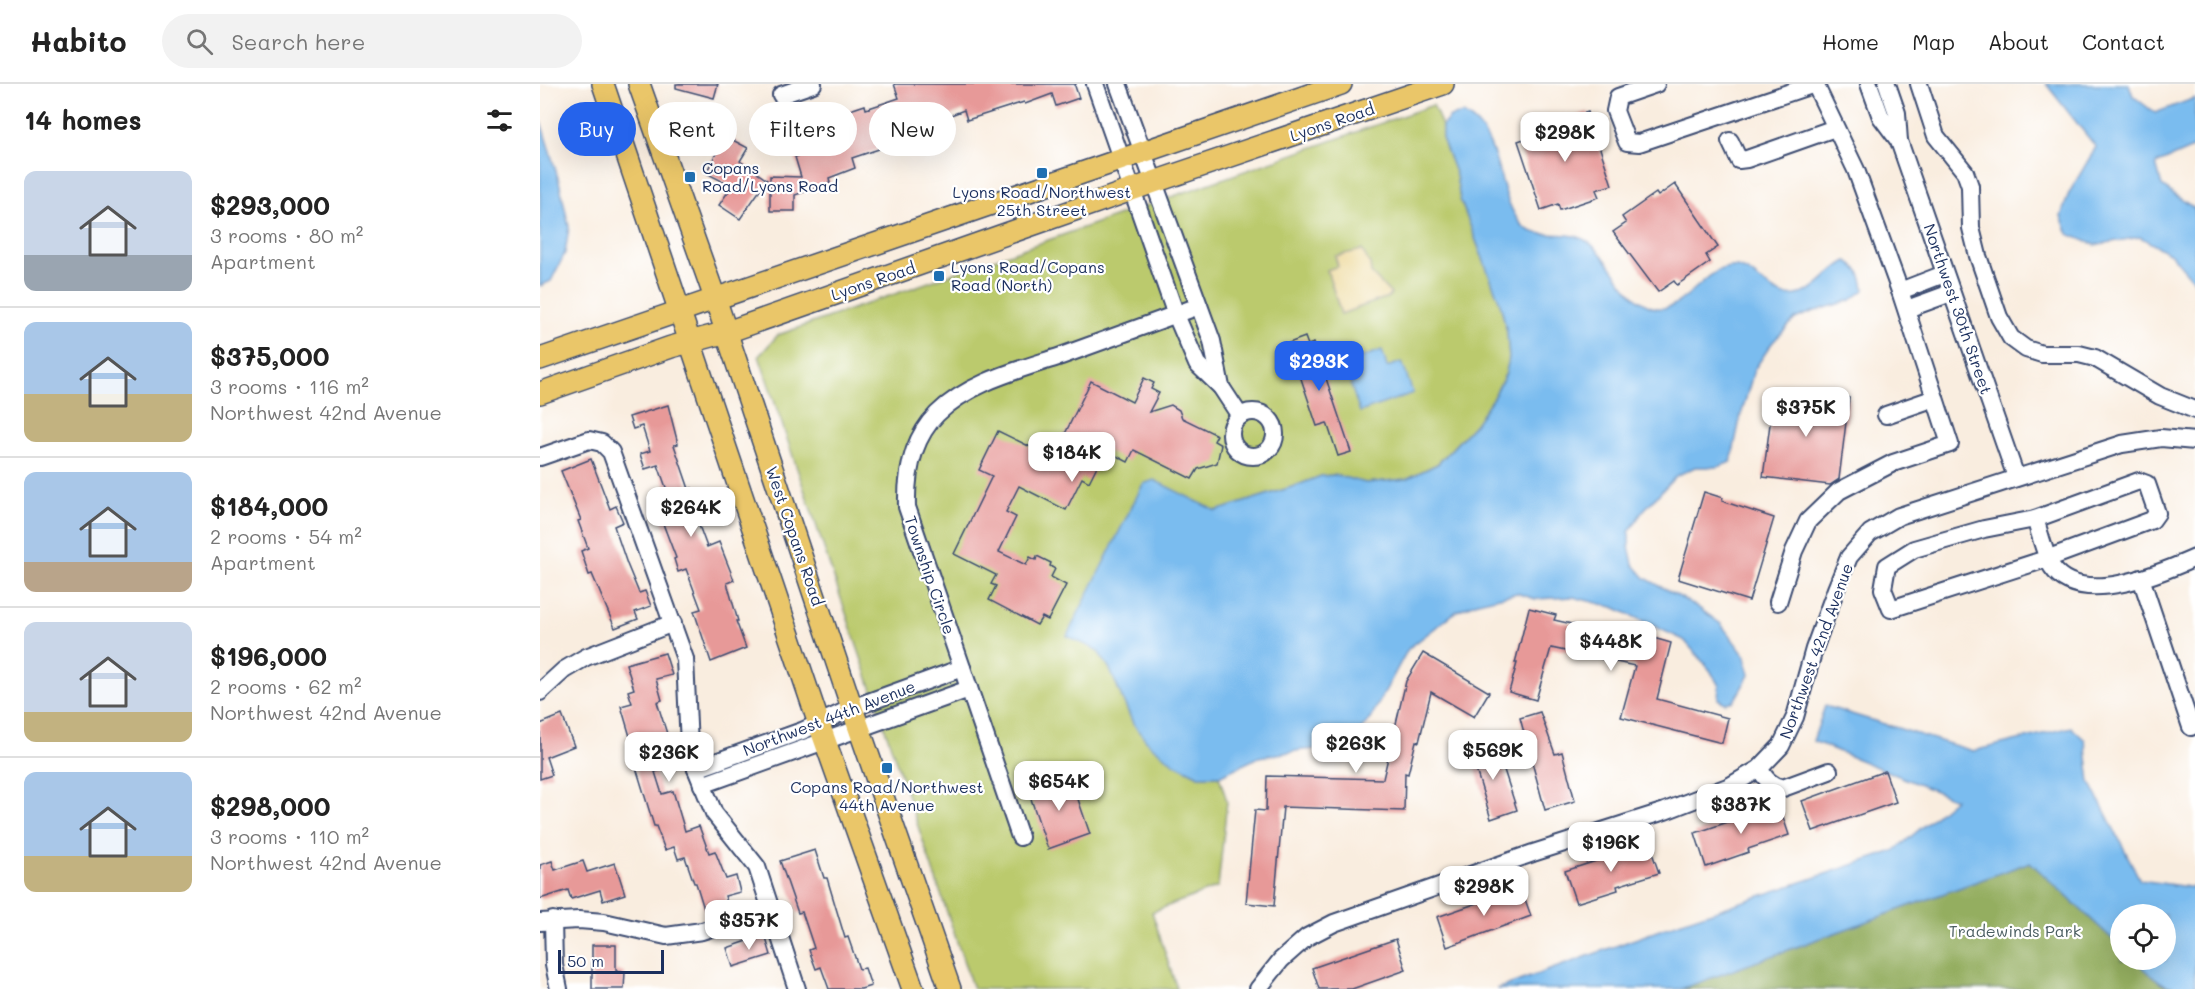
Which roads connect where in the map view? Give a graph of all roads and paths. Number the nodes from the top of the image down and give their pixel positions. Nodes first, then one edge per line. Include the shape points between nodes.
1 (603, 84) edge
2 (639, 84) edge
3 (813, 84) edge
4 (1095, 84) edge
5 (1118, 84) edge
6 (1341, 84) edge
7 (1443, 84) edge
8 (1656, 84) edge
9 (1815, 84) edge
10 (1869, 84) edge
11 (1887, 84) edge
12 (1919, 84) edge
13 (781, 95) dead end
14 (1835, 128) junction
15 (1730, 141) dead end
16 (1899, 141) junction
17 (1143, 151) junction
18 (1122, 159) junction
19 (1154, 182) junction
20 (1133, 190) junction
21 (1944, 274) junction
22 (1900, 291) junction
23 (1951, 293) junction
24 (715, 298) junction
25 (1199, 306) junction
26 (1907, 309) junction
27 (681, 310) junction
28 (1176, 315) junction
29 (727, 332) junction
30 (691, 341) junction
31 (540, 359) edge
32 (1221, 387) junction
33 (540, 393) edge
34 (1935, 398) junction
35 (2195, 410) edge
36 (1886, 415) dead end
37 (1240, 416) dead end
38 (2193, 444) edge
39 (540, 457) edge
40 (2016, 477) junction
41 (2035, 519) junction
42 (2049, 558) junction
43 (2195, 558) edge
44 (2141, 579) junction
45 (1778, 602) dead end
46 (673, 623) junction
47 (962, 668) junction
48 (969, 689) junction
49 (540, 692) edge
50 (856, 718) junction
51 (2191, 727) dead end
52 (822, 733) junction
53 (1759, 769) junction
54 (1829, 771) dead end
55 (699, 777) junction
56 (1020, 837) dead end
57 (770, 909) junction
58 (547, 921) edge
59 (559, 989) edge
60 (797, 989) edge
61 (913, 989) edge
62 (950, 989) edge
63 (1258, 989) edge

1 - 27 main road
2 - 24 main road, West Copans Road
3 - 13 street
4 - 18 street
5 - 17 street
6 - 17 main road, Lyons Road
7 - 19 main road, Lyons Road
8 - 9 street via 1618,98 1616,111 1627,142 1639,143
9 - 14 street
10 - 16 street, Northwest 30th Street via 1881,117
11 - 16 street, Northwest 30th Street via 1897,113
12 - 35 street via 1936,136 1965,172 1971,186 1971,228 1978,256 1999,317 2011,338 2042,354 2095,358 2160,396
14 - 15 street via 1748,159 1739,159
14 - 22 street via 1856,171
16 - 21 street, Northwest 30th Street
17 - 18 main road, Lyons Road
17 - 19 street
18 - 20 street
18 - 24 main road, Lyons Road
19 - 20 main road, Lyons Road
19 - 25 street
20 - 28 street
20 - 29 main road, Lyons Road
21 - 22 street
21 - 23 street, Northwest 30th Street
22 - 26 street
23 - 26 street
23 - 40 street, Northwest 30th Street
24 - 27 main road, Lyons Road
24 - 29 main road, West Copans Road
25 - 28 street, Township Circle
25 - 32 street via 1212,341
26 - 34 street
27 - 30 main road
27 - 31 main road, Lyons Road
28 - 32 street via 1197,364
28 - 47 street, Township Circle via 981,385 954,399 922,434 910,460 907,507
29 - 30 main road, Lyons Road
29 - 50 main road, West Copans Road
30 - 33 main road, Lyons Road
30 - 52 main road
32 - 37 street
34 - 36 street
34 - 45 street via 1950,444 1893,463 1839,491 1808,521
38 - 40 street, Northwest 42nd Avenue via 2161,438 2122,444
39 - 46 street via 589,440 602,443 611,452
40 - 53 street, Northwest 42nd Avenue via 1899,516 1870,533 1849,557 1814,649 1795,717 1781,746
41 - 42 street
41 - 42 street via 2139,481 2146,484 2157,513 2152,520
41 - 42 street via 1914,549 1887,566 1883,589 1891,609
42 - 44 street via 2052,567 2068,580 2088,587
43 - 44 street
44 - 51 street
46 - 49 street via 586,657
46 - 55 street via 685,659 689,746
47 - 48 street, Township Circle
47 - 50 street, Northwest 44th Avenue
48 - 50 street, Northwest 44th Avenue
48 - 56 street, Township Circle
50 - 52 street, Northwest 44th Avenue
50 - 62 main road, West Copans Road
52 - 55 street, Northwest 44th Avenue
52 - 61 main road
53 - 54 street via 1776,787 1784,788
53 - 63 street, Northwest 42nd Avenue via 1730,786 1665,811 1335,923 1307,937 1281,960
55 - 57 street via 714,813 756,867
57 - 58 street via 702,931 666,936 604,922
57 - 60 street
58 - 59 street

